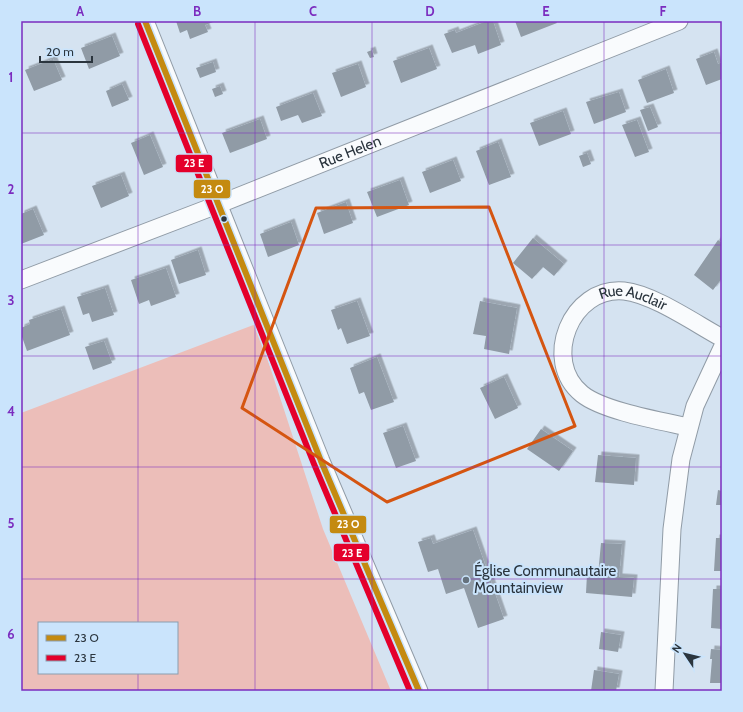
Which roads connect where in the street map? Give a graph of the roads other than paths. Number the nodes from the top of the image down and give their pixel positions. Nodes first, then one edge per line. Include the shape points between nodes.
1 (145, 21) edge
2 (679, 21) edge
3 (217, 204) junction
4 (21, 280) edge
5 (722, 338) edge
6 (722, 348) edge
7 (688, 427) junction
8 (419, 691) edge
9 (664, 691) edge

1 - 3 street
2 - 3 street, Rue Helen
3 - 4 street, Rue Helen
3 - 8 street via 321,460
5 - 7 street, Rue Auclair via 658,303 639,294 624,291 601,294 587,302 574,314 564,335 565,369 582,394 605,406
6 - 7 street via 705,382
7 - 9 street via 675,498

